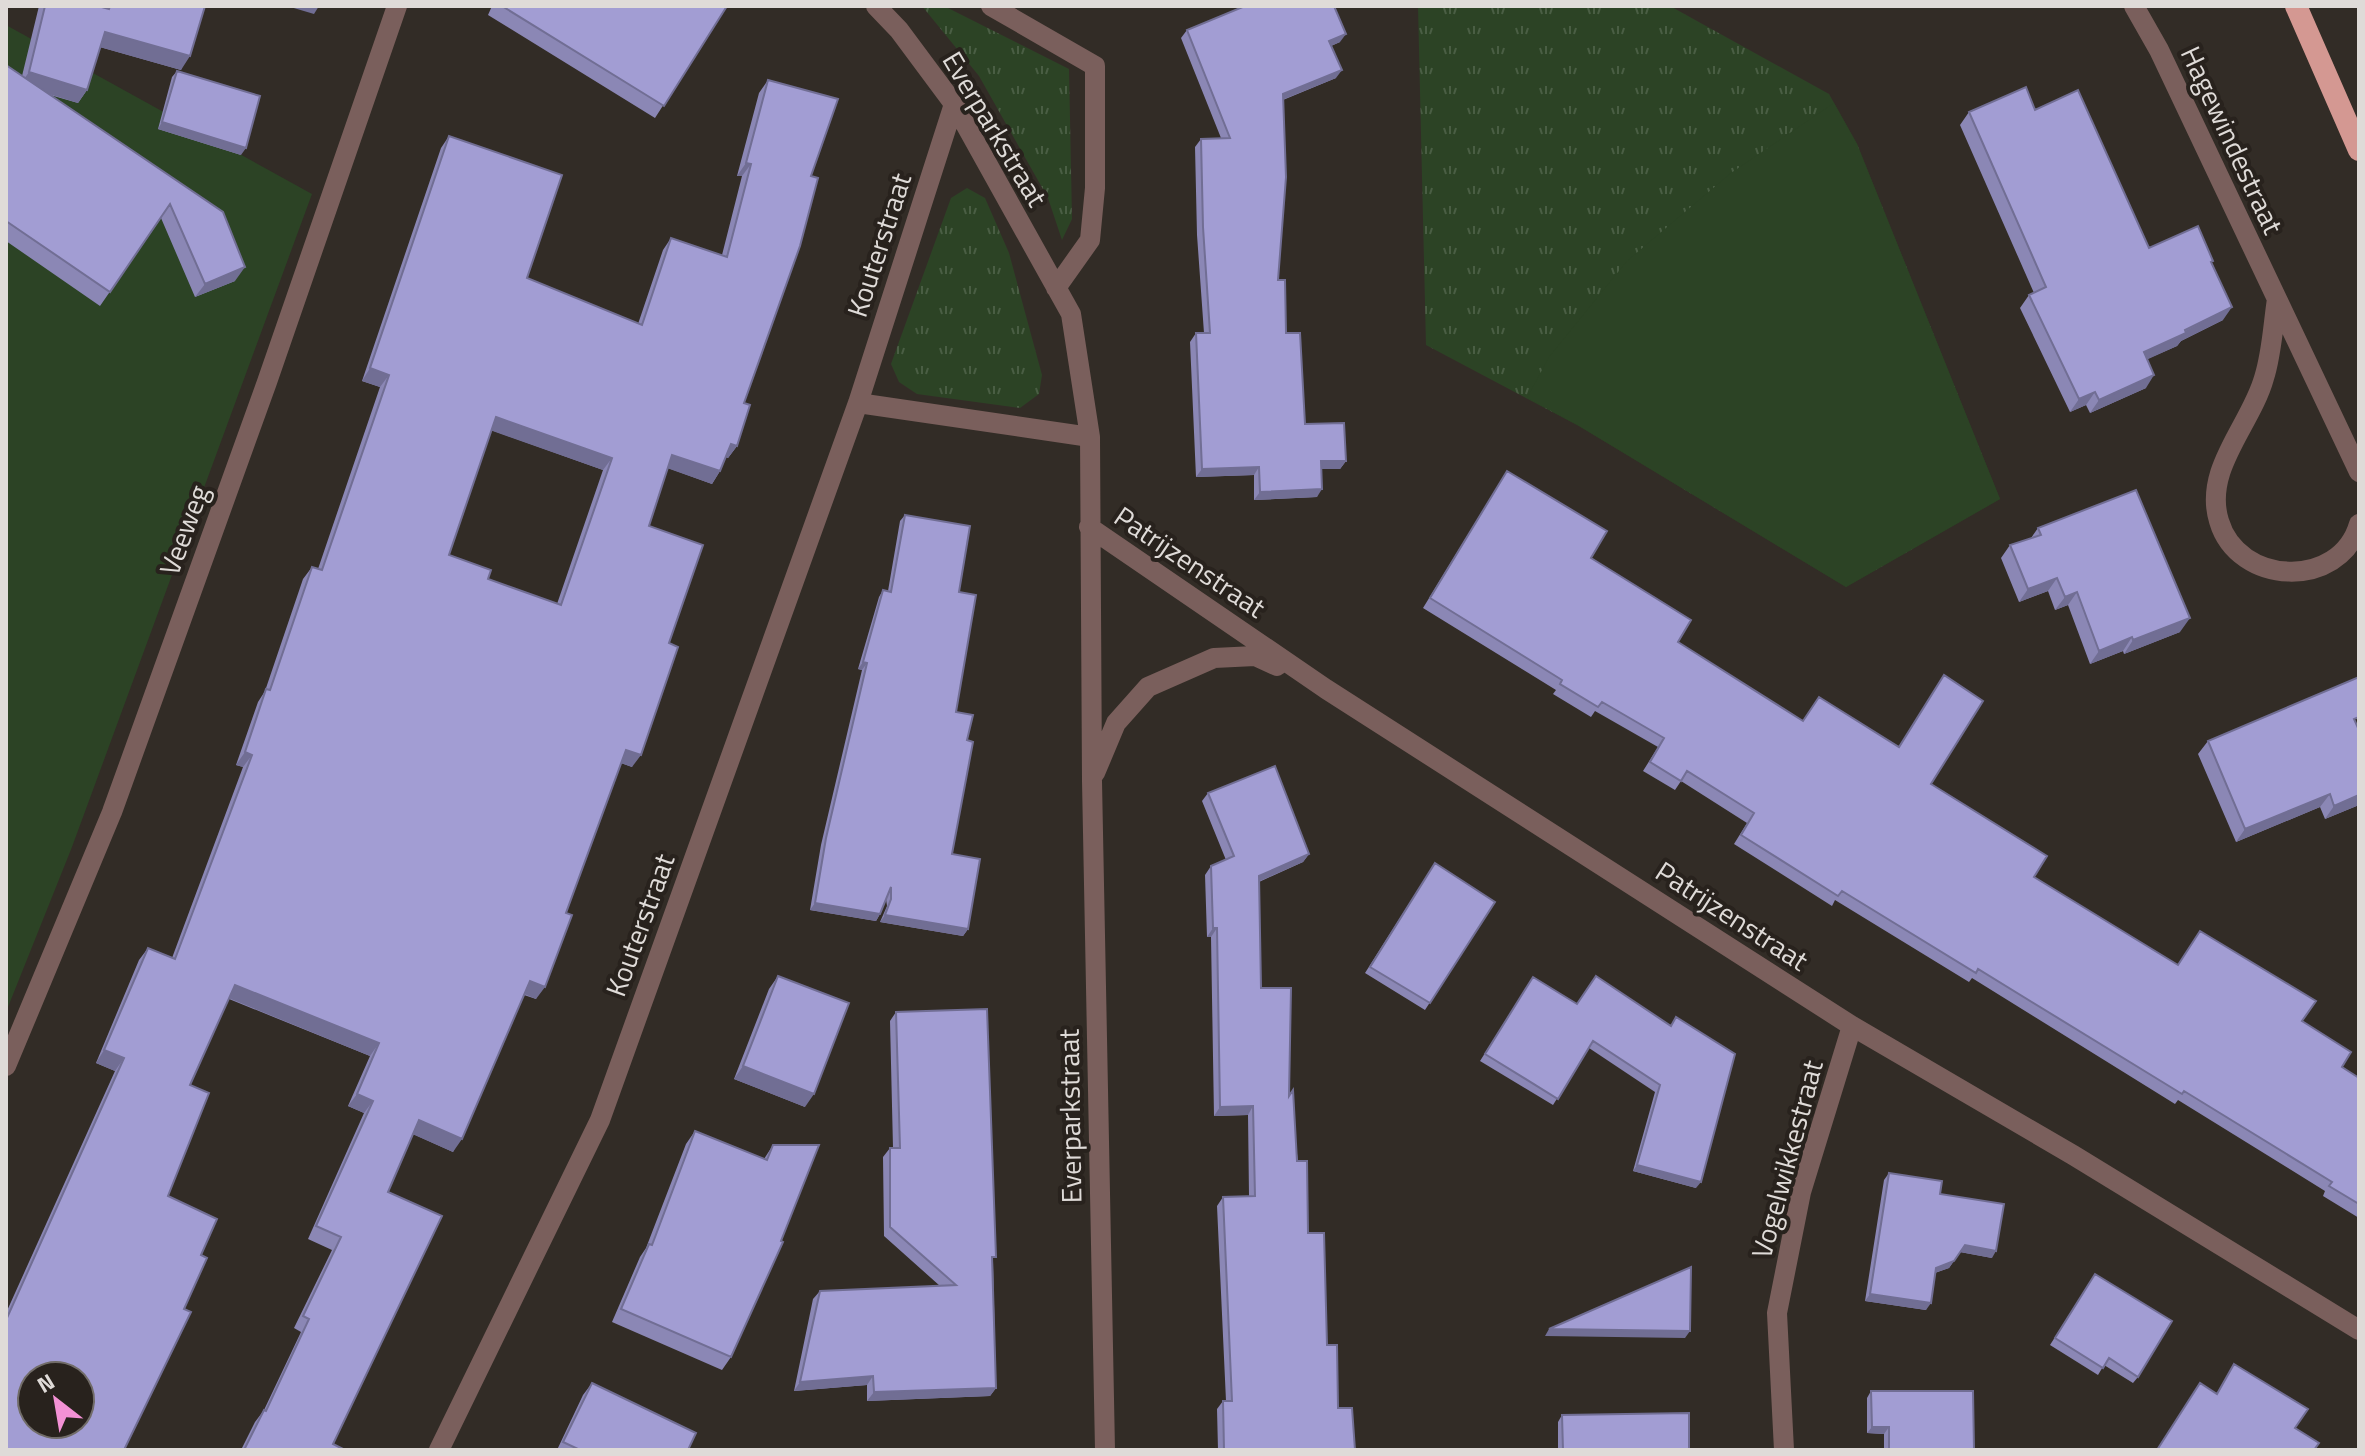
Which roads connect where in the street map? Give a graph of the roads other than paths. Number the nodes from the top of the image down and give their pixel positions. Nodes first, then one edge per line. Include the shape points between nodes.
1 (397, 6) edge
2 (876, 6) edge
3 (991, 6) edge
4 (2134, 6) edge
5 (2296, 6) edge
6 (954, 104) junction
7 (2359, 150) edge
8 (1056, 288) junction
9 (2277, 299) junction
10 (858, 403) junction
11 (1090, 437) junction
12 (2359, 472) edge
13 (2359, 524) edge
14 (1089, 527) junction
15 (1326, 689) junction
16 (1092, 781) junction
17 (1852, 1026) junction
18 (6, 1066) edge
19 (2359, 1330) edge
20 (439, 1450) edge
21 (1105, 1450) edge
22 (1784, 1450) edge

1 - 18 street, Veeweg via 112,812
2 - 6 street, Everparkstraat
3 - 8 street, Everparkstraat via 1095,66 1090,240
4 - 9 street, Hagewindestraat
5 - 7 highway
6 - 8 street, Everparkstraat
6 - 10 street, Kouterstraat
8 - 11 street, Everparkstraat via 1071,314
9 - 12 street, Hagewindestraat
9 - 13 street via 2264,380 2215,493 2219,522 2233,548 2256,566 2284,573 2313,570 2339,555
10 - 11 street
10 - 20 street, Kouterstraat via 600,1120
11 - 14 street, Everparkstraat
14 - 15 street, Patrijzenstraat
14 - 16 street, Everparkstraat
15 - 16 street, Everparkstraat via 1255,656 1214,658 1148,687 1116,723
15 - 17 street, Patrijzenstraat
16 - 21 street, Everparkstraat
17 - 19 street, Patrijzenstraat
17 - 22 street, Vogelwikkestraat via 1801,1192 1777,1313

